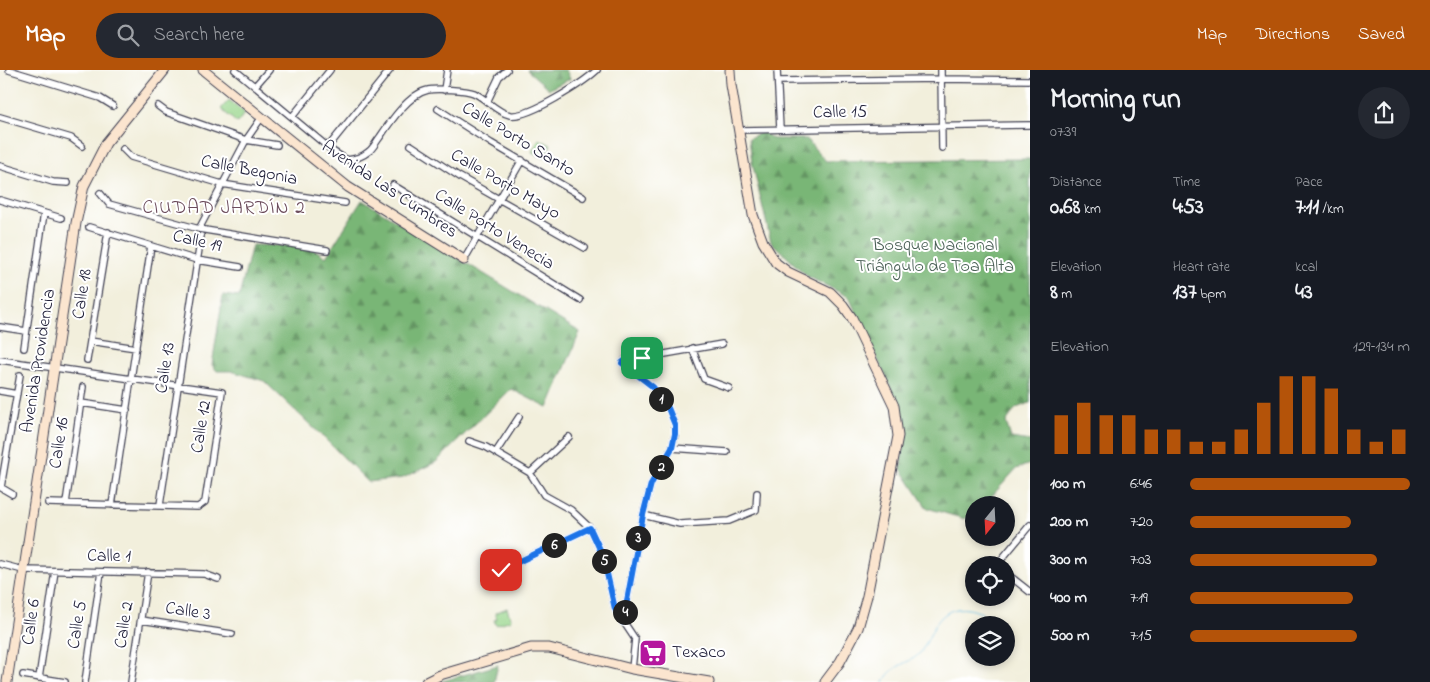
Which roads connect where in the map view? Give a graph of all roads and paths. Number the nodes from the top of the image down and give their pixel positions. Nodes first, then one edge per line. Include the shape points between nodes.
1 (9, 70) edge
2 (164, 70) edge
3 (204, 70) edge
4 (235, 70) edge
5 (269, 70) edge
6 (330, 70) edge
7 (390, 70) edge
8 (447, 70) edge
9 (507, 70) edge
10 (597, 70) edge
11 (730, 70) edge
12 (777, 70) edge
13 (941, 70) edge
14 (941, 79) junction
15 (1030, 80) edge
16 (778, 82) junction
17 (255, 86) junction
18 (444, 90) junction
19 (487, 102) junction
20 (113, 106) dead end
21 (158, 106) dead end
22 (438, 109) dead end
23 (0, 117) edge
24 (292, 117) junction
25 (262, 118) junction
26 (942, 126) junction
27 (1030, 126) edge
28 (780, 129) junction
29 (739, 130) junction
30 (246, 140) junction
31 (82, 146) dead end
32 (277, 146) dead end
33 (411, 146) dead end
34 (328, 147) junction
35 (942, 148) dead end
36 (123, 149) dead end
37 (522, 160) junction
38 (0, 166) edge
39 (68, 183) dead end
40 (222, 184) junction
41 (393, 185) dead end
42 (100, 193) dead end
43 (583, 197) dead end
44 (500, 199) junction
45 (0, 200) edge
46 (345, 203) dead end
47 (44, 213) junction
48 (61, 218) dead end
49 (90, 227) dead end
50 (199, 229) junction
51 (108, 232) junction
52 (201, 236) dead end
53 (477, 238) junction
54 (151, 246) junction
55 (585, 248) dead end
56 (327, 250) dead end
57 (197, 260) junction
58 (464, 260) joint
59 (240, 267) dead end
60 (580, 300) dead end
61 (0, 327) edge
62 (26, 331) junction
63 (90, 340) junction
64 (722, 344) dead end
65 (24, 348) dead end
66 (136, 348) junction
67 (692, 348) junction
68 (0, 360) edge
69 (87, 360) dead end
70 (54, 368) junction
71 (20, 376) dead end
72 (131, 379) junction
73 (178, 386) junction
74 (83, 387) dead end
75 (729, 388) dead end
76 (0, 391) edge
77 (17, 394) junction
78 (81, 403) junction
79 (127, 410) junction
80 (519, 417) dead end
81 (569, 437) dead end
82 (469, 442) dead end
83 (672, 448) junction
84 (496, 452) junction
85 (727, 452) dead end
86 (530, 473) junction
87 (1, 487) edge
88 (757, 493) dead end
89 (12, 494) dead end
90 (66, 502) junction
91 (48, 503) dead end
92 (112, 505) junction
93 (160, 505) junction
94 (643, 515) junction
95 (1030, 525) edge
96 (590, 528) junction
97 (1004, 556) edge
98 (0, 564) edge
99 (23, 570) junction
100 (501, 570) dead end
101 (55, 571) junction
102 (101, 572) junction
103 (148, 572) junction
104 (218, 579) dead end
105 (1015, 580) edge
106 (1030, 592) edge
107 (141, 620) junction
108 (623, 622) junction
109 (232, 634) dead end
110 (632, 669) junction
111 (23, 675) dead end
112 (39, 678) junction
113 (7, 682) edge
114 (65, 682) edge
115 (85, 682) edge
116 (131, 682) edge
117 (426, 682) edge
118 (709, 682) edge
119 (825, 682) edge

1 - 20 street via 100,98
2 - 70 street, Avenida Providencia via 106,142 84,186
3 - 25 street, Avenida Las Cumbres
4 - 17 street
5 - 17 street
6 - 24 street
7 - 34 street
8 - 18 street
9 - 19 street via 499,77
10 - 19 street via 574,87 520,115 499,111
11 - 29 street
12 - 16 street
13 - 14 street
14 - 15 street
14 - 16 street
14 - 26 street
16 - 28 street
17 - 24 street
18 - 19 street via 473,92
18 - 34 street via 428,90 417,95 394,115 370,152 359,158 347,160
21 - 30 street via 166,112
22 - 37 street, Calle Porto Santo
23 - 31 street via 71,138
24 - 34 street
25 - 30 street
25 - 58 street, Avenida Las Cumbres via 348,188
26 - 27 street, Calle 15
26 - 28 street, Calle 15
26 - 35 street
28 - 29 street, Calle 15
29 - 119 street via 753,215 763,242 776,263 830,292 844,305 894,406 898,436 867,596 858,628
30 - 32 street
30 - 40 street
33 - 44 street, Calle Porto Mayo
36 - 40 street, Calle Begonia via 132,157
37 - 43 street, Calle Porto Santo
37 - 44 street
38 - 39 street via 53,182
40 - 46 street, Calle Begonia
40 - 50 street
41 - 53 street, Calle Porto Venecia
42 - 50 street via 109,204
44 - 53 street
44 - 55 street, Calle Porto Mayo
45 - 47 street
47 - 48 street
47 - 62 street
49 - 51 street, Calle 19
50 - 56 street
51 - 54 street, Calle 19
51 - 63 street, Calle 18
52 - 57 street, Calle 13
53 - 58 street
53 - 60 street, Calle Porto Venecia
54 - 57 street, Calle 19
54 - 66 street, Calle 13
57 - 59 street, Calle 19
57 - 73 street, Calle 13
61 - 62 street
62 - 65 street
63 - 66 street
63 - 69 street, Calle 18
64 - 67 street
66 - 72 street, Calle 13
67 - 75 street via 704,379
67 - 83 street via 622,363 653,387 668,408 675,425
68 - 70 street, Calle 12
70 - 72 street, Calle 12
70 - 99 street, Avenida Providencia
71 - 77 street
72 - 73 street, Calle 12
72 - 79 street, Calle 13
73 - 93 street, Calle 13
73 - 93 street, Calle 12 via 222,392 205,502 198,506
74 - 78 street, Calle 16
76 - 77 street
77 - 87 street
78 - 79 street
78 - 90 street, Calle 16
79 - 92 street, Calle 13
80 - 84 street
81 - 86 street
82 - 84 street
83 - 85 street
83 - 94 street via 651,484
84 - 86 street
86 - 96 street via 544,496 571,510
87 - 89 street
88 - 94 street via 756,510 729,521 680,524
90 - 91 street, Calle 12
90 - 92 street, Calle 12
92 - 93 street, Calle 12
94 - 108 street
95 - 97 street
96 - 100 street
96 - 108 street via 603,556 615,609
98 - 99 street, Calle 1
99 - 101 street, Calle 1
99 - 113 street, Avenida Providencia
101 - 102 street, Calle 1
101 - 112 street, Calle 6
102 - 103 street, Calle 1
102 - 115 street, Calle 5
103 - 104 street, Calle 1 via 204,574
103 - 107 street, Calle 2
105 - 106 street
107 - 109 street, Calle 3
107 - 116 street, Calle 2
108 - 110 street via 635,639
110 - 117 street via 550,648 531,648
110 - 118 street
111 - 112 street
112 - 114 street

